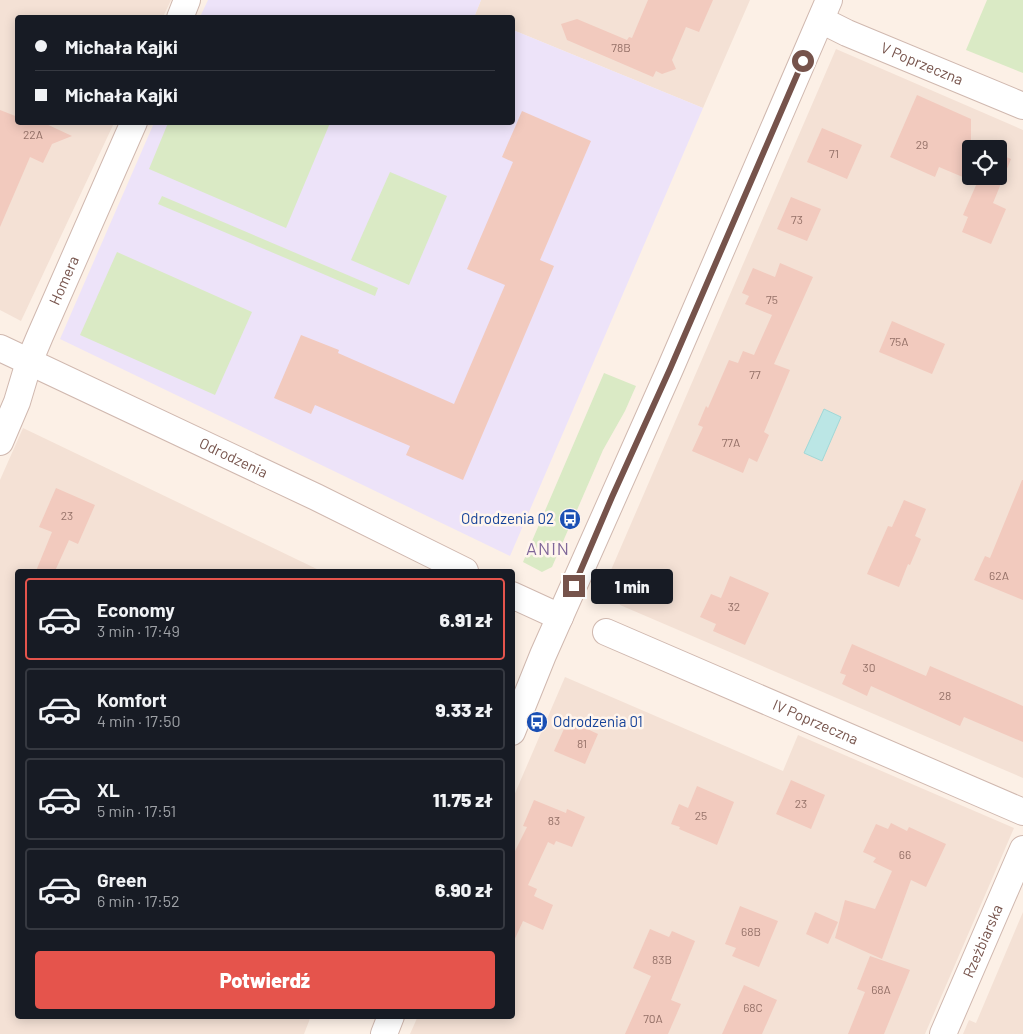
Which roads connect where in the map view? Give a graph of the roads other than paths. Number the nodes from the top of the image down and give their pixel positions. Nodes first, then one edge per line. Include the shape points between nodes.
1 (188, 0) edge
2 (825, 10) edge
3 (181, 15) edge
4 (1023, 106) edge
5 (133, 125) edge
6 (0, 348) edge
7 (30, 362) junction
8 (0, 442) edge
9 (461, 569) edge
10 (515, 596) edge
11 (560, 617) junction
12 (606, 632) dead end
13 (515, 725) edge
14 (1023, 812) edge
15 (1023, 849) edge
16 (390, 1019) edge
17 (384, 1034) edge
18 (943, 1034) edge

1 - 3 street
2 - 4 street, V Poprzeczna via 847,33
2 - 11 street
5 - 7 street, Homera
6 - 7 street, Odrodzenia
7 - 8 street, Homera
7 - 9 street, Odrodzenia
10 - 11 street
11 - 13 street
12 - 14 street, IV Poprzeczna
15 - 18 street, Rzeźbiarska
16 - 17 street

